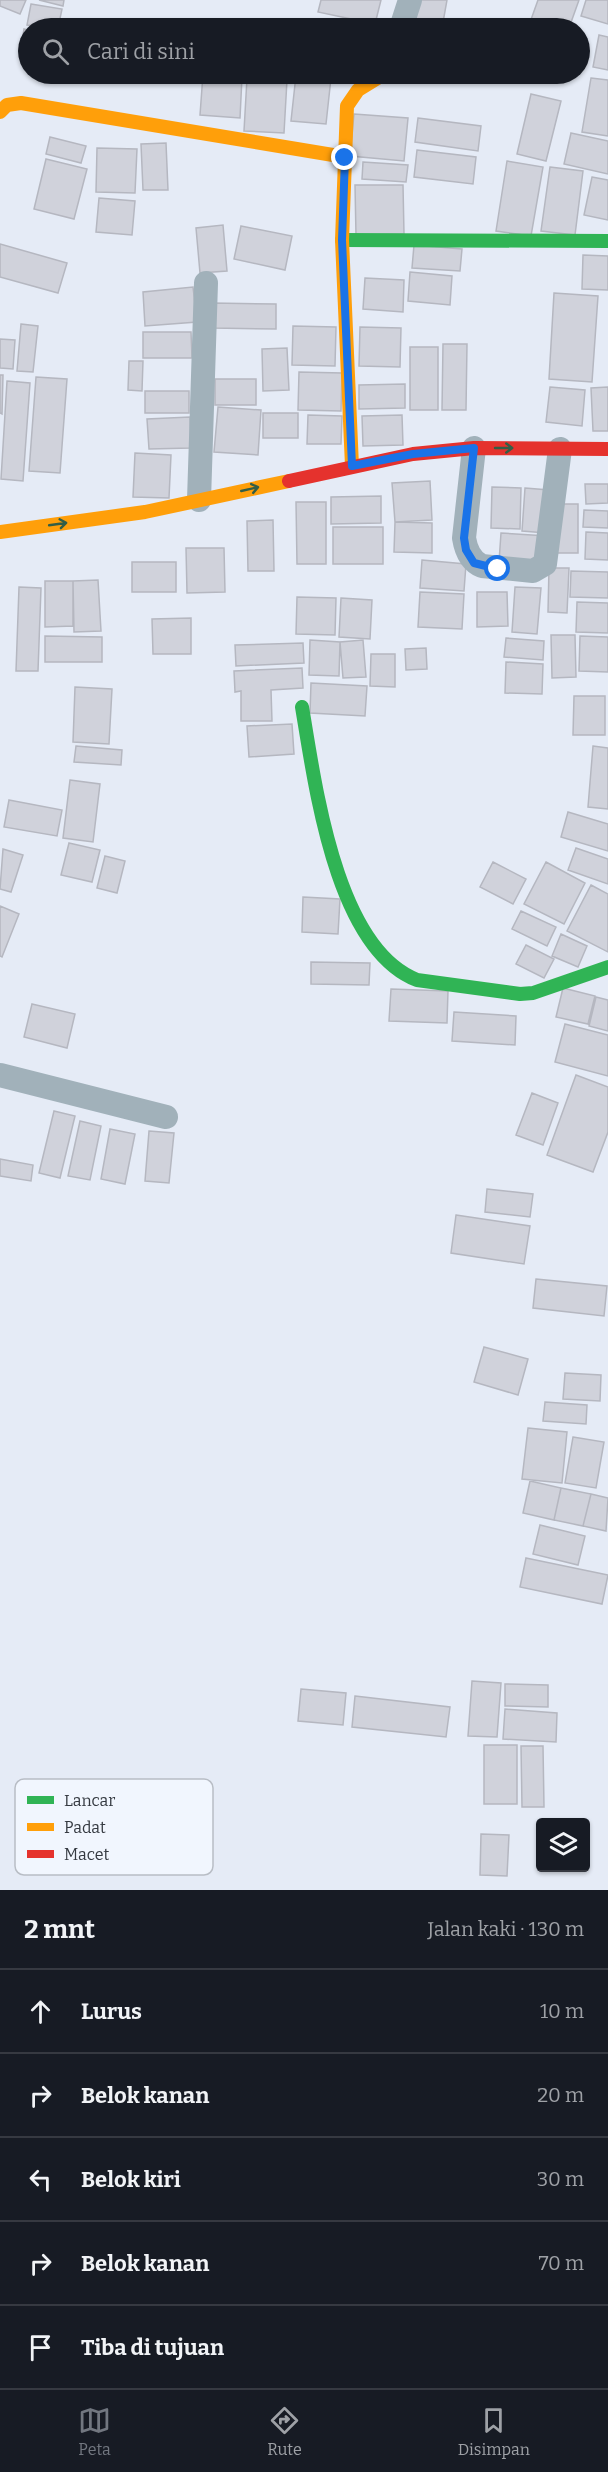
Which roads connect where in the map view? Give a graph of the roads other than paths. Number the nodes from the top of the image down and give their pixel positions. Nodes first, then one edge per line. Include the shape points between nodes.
1 (410, 0) edge
2 (404, 18) edge
3 (363, 84) edge
4 (0, 112) edge
5 (345, 158) junction
6 (342, 240) junction
7 (608, 241) edge
8 (206, 283) dead end
9 (474, 448) junction
10 (560, 449) junction
11 (608, 449) edge
12 (352, 466) junction
13 (199, 500) junction
14 (0, 532) edge
15 (302, 707) dead end
16 (608, 968) edge
17 (0, 1075) edge
18 (166, 1117) dead end

1 - 2 street
3 - 5 street via 351,94 346,106
4 - 5 street via 7,105 21,103
5 - 6 street
6 - 7 street
6 - 12 street
8 - 13 street
9 -> 10 street
9 - 10 street via 466,550 474,563 482,566 533,572 545,564
9 - 12 street
10 - 11 street
13 -> 12 street
14 -> 13 street via 145,512
15 - 16 street via 316,790 336,868 362,928 392,967 409,978 520,994
17 - 18 street

